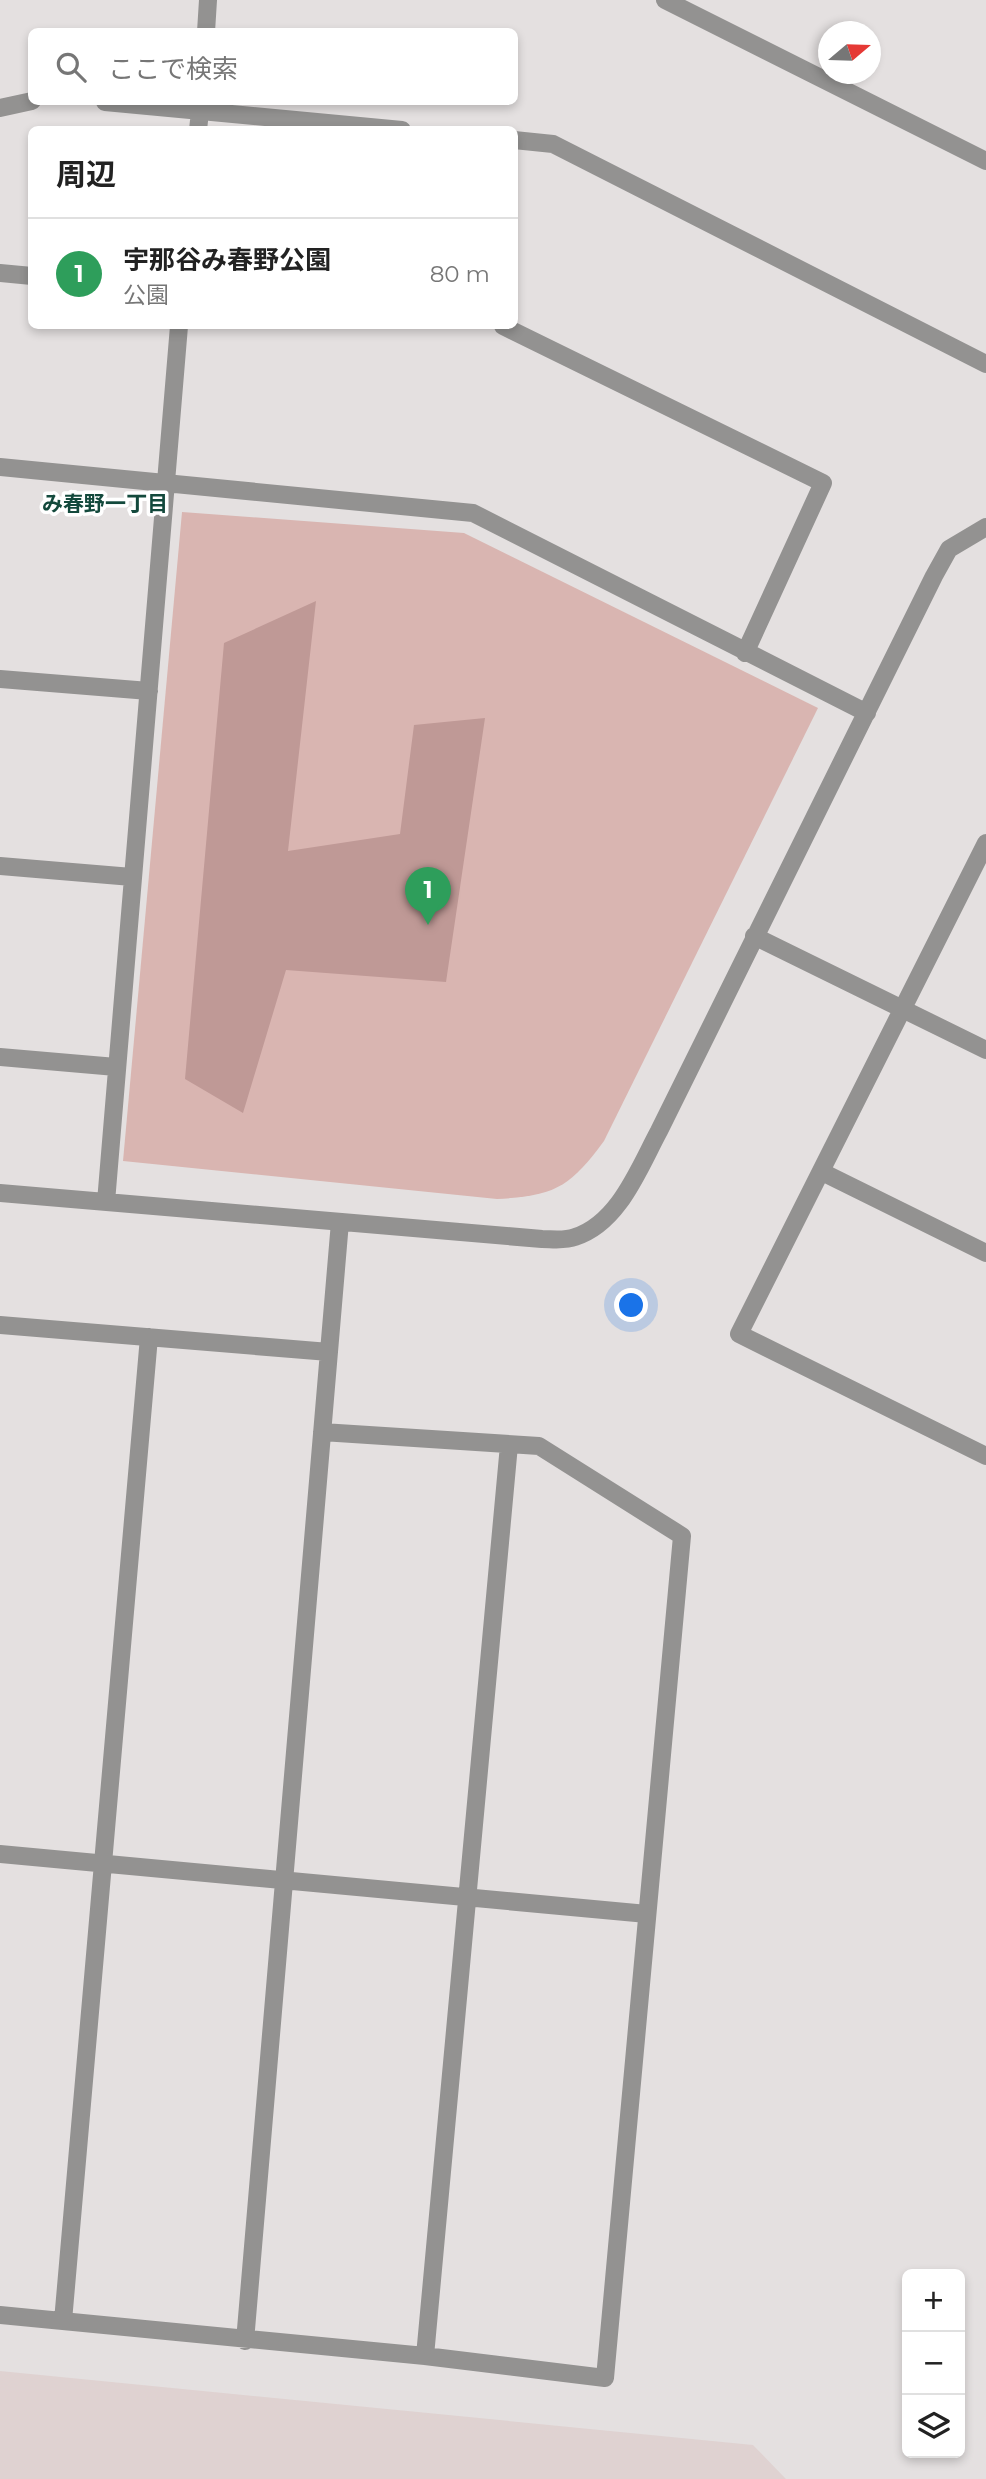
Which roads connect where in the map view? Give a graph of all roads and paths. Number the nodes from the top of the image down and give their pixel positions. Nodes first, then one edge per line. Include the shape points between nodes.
1 (208, 0) edge
2 (665, 0) edge
3 (206, 28) edge
4 (28, 102) edge
5 (177, 105) edge
6 (201, 106) edge
7 (0, 108) edge
8 (198, 126) edge
9 (368, 126) edge
10 (518, 140) edge
11 (986, 161) edge
12 (0, 273) edge
13 (28, 276) edge
14 (179, 329) edge
15 (509, 329) edge
16 (986, 364) edge
17 (0, 467) edge
18 (165, 484) junction
19 (986, 527) edge
20 (745, 653) junction
21 (0, 679) edge
22 (149, 691) junction
23 (867, 713) junction
24 (985, 846) edge
25 (0, 866) edge
26 (132, 877) junction
27 (754, 936) junction
28 (904, 1009) junction
29 (986, 1050) edge
30 (0, 1057) edge
31 (116, 1067) junction
32 (822, 1172) junction
33 (0, 1192) edge
34 (106, 1202) junction
35 (340, 1222) junction
36 (986, 1253) edge
37 (0, 1325) edge
38 (149, 1338) junction
39 (329, 1352) junction
40 (322, 1432) junction
41 (509, 1445) junction
42 (986, 1456) edge
43 (0, 1854) edge
44 (103, 1864) junction
45 (284, 1880) junction
46 (465, 1897) junction
47 (647, 1914) junction
48 (0, 2315) edge
49 (63, 2321) junction
50 (245, 2340) junction
51 (425, 2356) junction

1 - 3 street
2 - 11 street
4 - 7 street
5 - 6 street
6 - 8 street
6 - 9 street
10 - 16 street via 554,144
12 - 13 street
14 - 18 street
15 - 20 street via 824,483
17 - 18 street
18 - 20 street via 473,513
18 - 22 street
19 - 23 street via 950,549
20 - 23 street
21 - 22 street
22 - 26 street
23 - 27 street
24 - 28 street
25 - 26 street
26 - 31 street
27 - 28 street
27 - 35 street via 659,1131 629,1187 602,1223 574,1238 542,1239
28 - 29 street
28 - 32 street
30 - 31 street
31 - 34 street
32 - 36 street
32 - 42 street via 740,1334
33 - 34 street
34 - 35 street
35 - 39 street
37 - 38 street
38 - 39 street
38 - 44 street
39 - 40 street
40 - 41 street
40 - 45 street
41 - 46 street
41 - 47 street via 539,1446 682,1536
43 - 44 street
44 - 45 street
44 - 49 street
45 - 46 street
45 - 50 street
46 - 47 street
46 - 51 street
47 - 51 street via 604,2378
48 - 49 street
49 - 50 street
50 - 51 street

